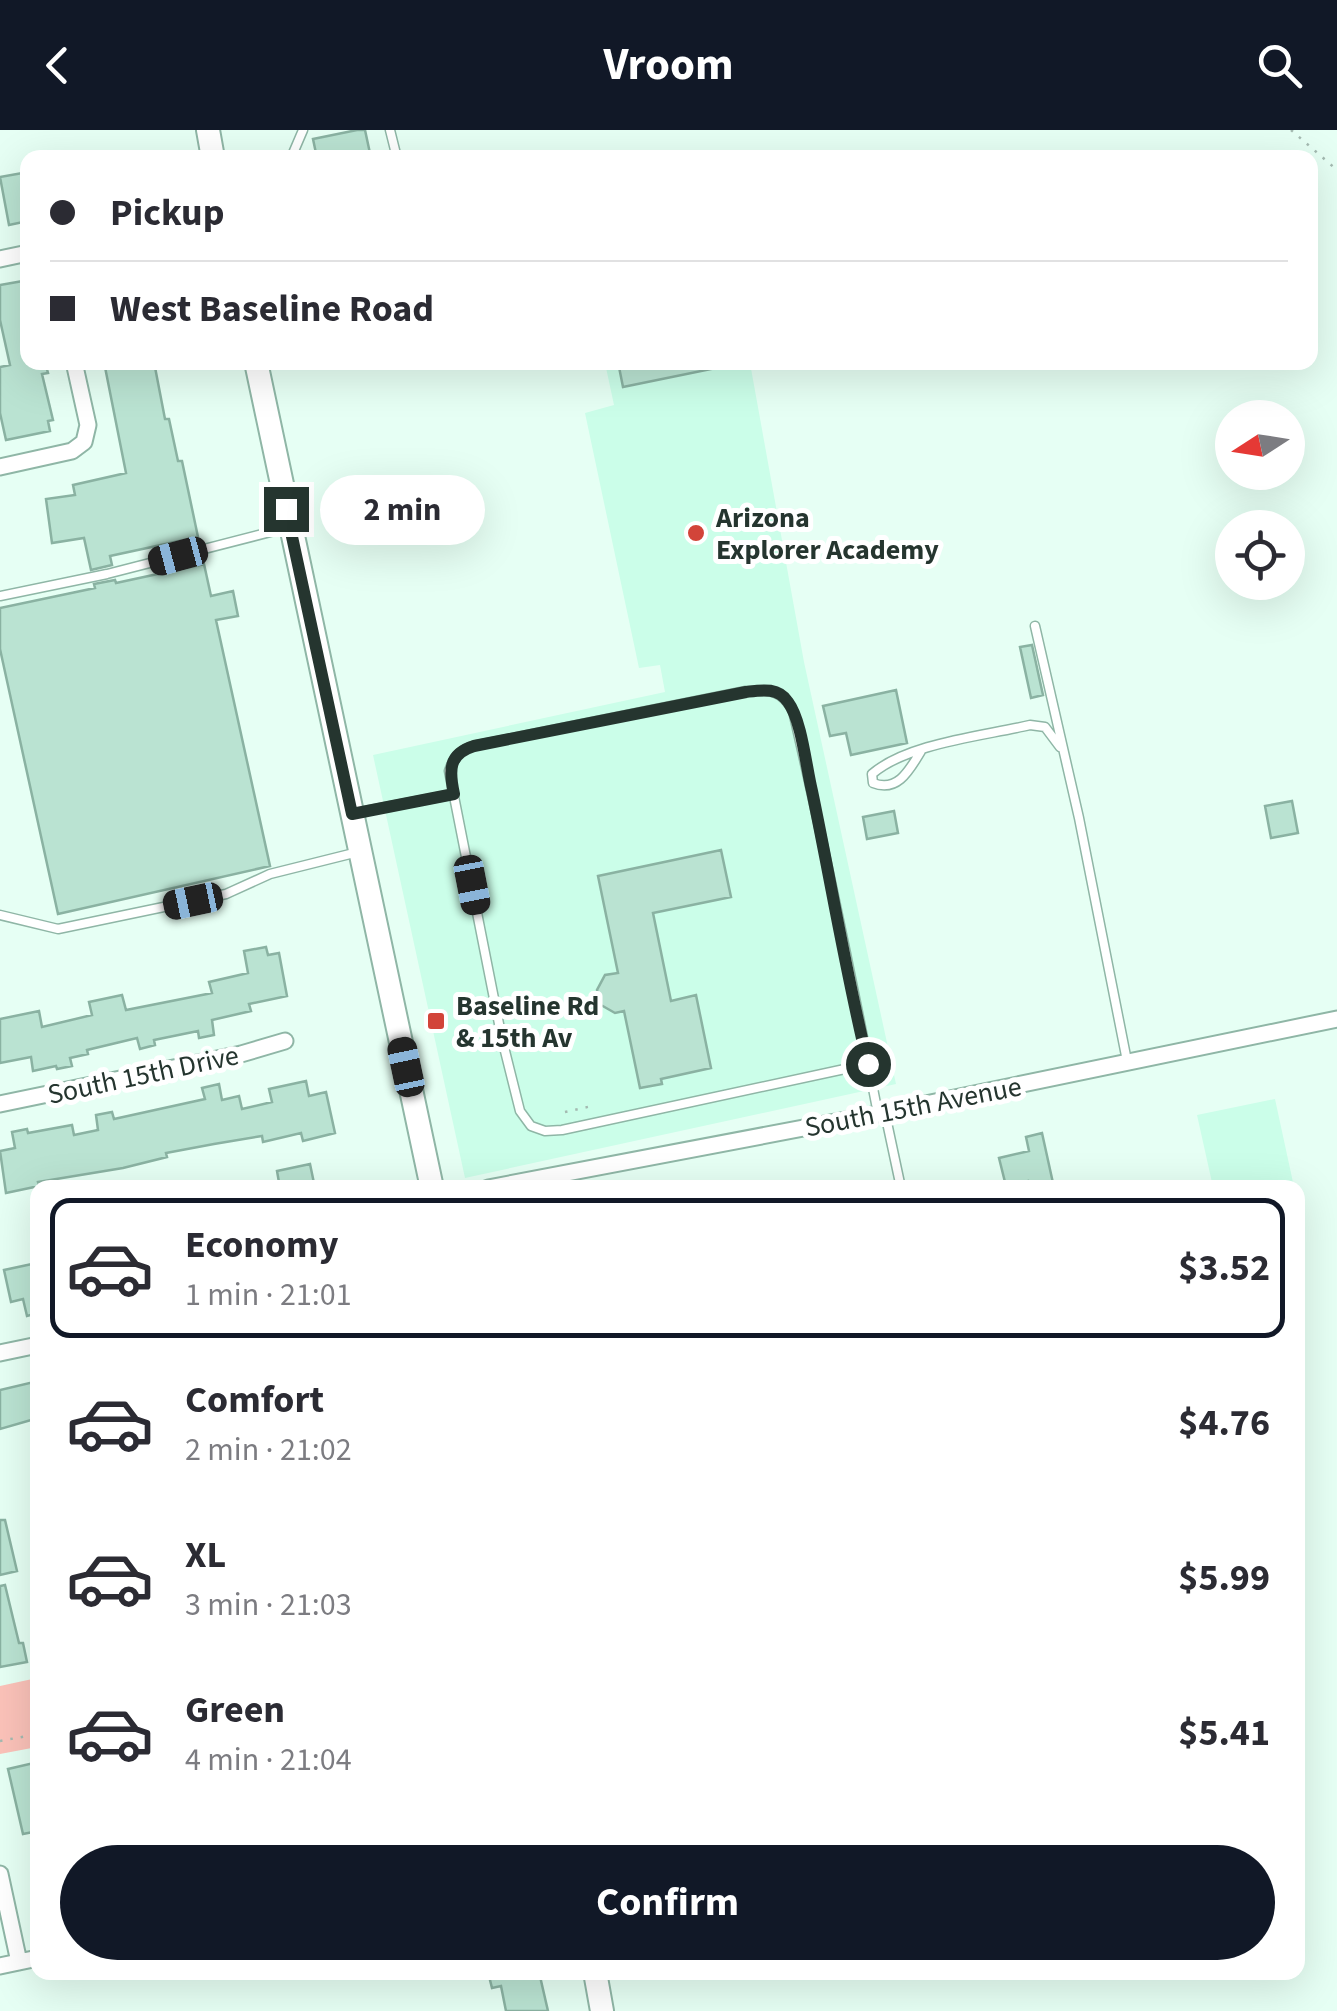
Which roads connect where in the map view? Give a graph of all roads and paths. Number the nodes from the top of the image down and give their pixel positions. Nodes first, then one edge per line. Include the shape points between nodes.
1 (1291, 130) edge
2 (1314, 150) edge
3 (1318, 153) edge
4 (1337, 170) edge
5 (76, 370) edge
6 (258, 370) edge
7 (0, 466) edge
8 (290, 527) junction
9 (0, 596) edge
10 (1035, 626) dead end
11 (921, 751) junction
12 (1065, 755) junction
13 (454, 794) junction
14 (352, 814) junction
15 (360, 852) junction
16 (0, 915) edge
17 (1337, 1019) edge
18 (285, 1041) dead end
19 (1127, 1060) junction
20 (868, 1064) junction
21 (0, 1104) edge
22 (592, 1106) dead end
23 (565, 1112) dead end
24 (882, 1113) junction
25 (430, 1180) edge
26 (530, 1180) edge
27 (899, 1180) edge
28 (30, 1347) edge
29 (0, 1353) edge
30 (30, 1735) edge
31 (0, 1741) edge
32 (0, 1874) edge
33 (30, 1960) edge
34 (19, 1962) junction
35 (0, 1966) edge
36 (596, 1980) edge
37 (602, 2011) edge

1 - 2 path
3 - 4 path
5 - 7 street via 88,426 84,442 72,451
6 - 8 main road
8 - 9 lane
8 - 14 main road
10 - 12 lane
11 - 11 lane via 880,767 873,783 903,778
11 - 12 lane via 1030,725 1045,728
12 - 19 lane
13 - 14 lane
13 - 20 lane via 502,1038 520,1111 531,1126 562,1130
13 - 20 lane via 449,771 461,750 746,692 778,692 793,711
14 - 15 main road
15 - 16 lane via 270,874 226,894 58,929
15 - 25 main road
17 - 19 street, South 15th Avenue
18 - 21 street, South 15th Drive
19 - 24 street, South 15th Avenue
20 - 24 lane
22 - 23 path
24 - 26 street, South 15th Avenue
24 - 27 lane
28 - 29 street
30 - 31 path
32 - 34 street
33 - 34 street
34 - 35 street
36 - 37 main road

